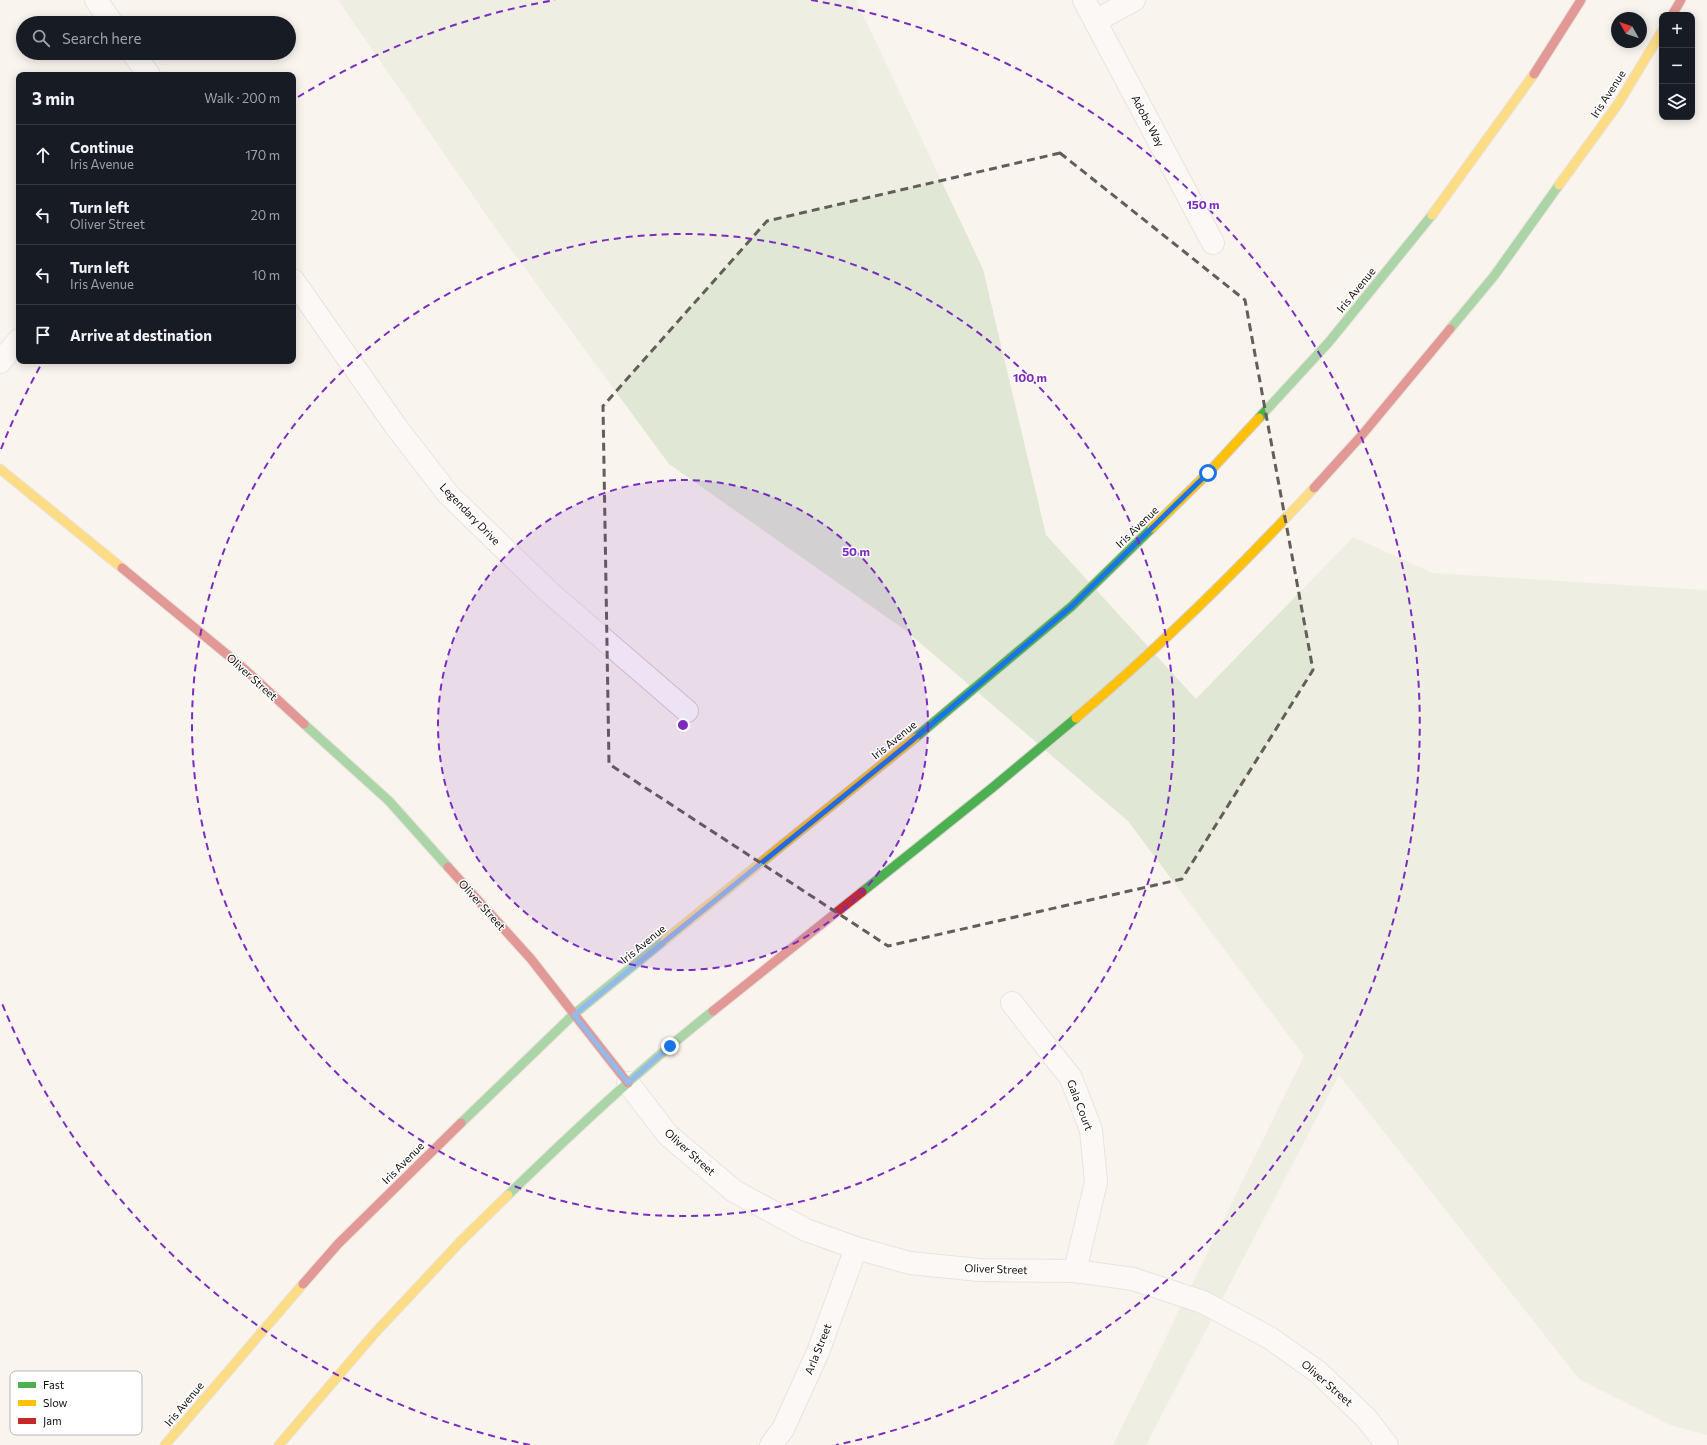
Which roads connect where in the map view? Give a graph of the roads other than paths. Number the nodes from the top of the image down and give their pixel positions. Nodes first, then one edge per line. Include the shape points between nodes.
1 (96, 0) edge
2 (1084, 0) edge
3 (1134, 0) edge
4 (1581, 0) edge
5 (1681, 0) edge
6 (1674, 12) edge
7 (107, 16) edge
8 (1095, 20) junction
9 (1659, 36) edge
10 (138, 60) edge
11 (147, 72) edge
12 (1213, 243) dead end
13 (296, 284) edge
14 (16, 343) edge
15 (0, 362) edge
16 (0, 469) edge
17 (686, 710) dead end
18 (1012, 1003) dead end
19 (574, 1015) junction
20 (628, 1083) junction
21 (856, 1248) junction
22 (1075, 1272) junction
23 (165, 1445) edge
24 (278, 1445) edge
25 (771, 1445) edge
26 (1387, 1445) edge

1 - 7 street
2 - 8 street, Adobe Way
3 - 8 street
4 - 19 main road, Iris Avenue via 1526,87 1438,208 1329,342 1208,473 1072,606 908,744
5 - 6 main road
8 - 12 street, Adobe Way
9 - 20 main road, Iris Avenue via 1618,104 1494,276 1362,435 1260,546 1121,680 992,788 670,1046
10 - 11 street
13 - 17 street, Legendary Drive via 397,428 448,494 549,592
14 - 15 street
16 - 19 main road, Oliver Street via 241,666 388,801 531,959
18 - 22 street, Gala Court via 1071,1078 1091,1130 1096,1182
19 - 20 main road, Oliver Street
19 - 23 main road, Iris Avenue via 338,1244
20 - 21 street, Oliver Street via 668,1135 734,1191 806,1230
20 - 24 main road, Iris Avenue via 460,1242 374,1334
21 - 22 street, Oliver Street via 910,1263 979,1270
21 - 25 street, Arla Street via 818,1352 783,1429
22 - 26 street, Oliver Street via 1133,1279 1203,1302 1270,1338 1318,1372 1366,1418

